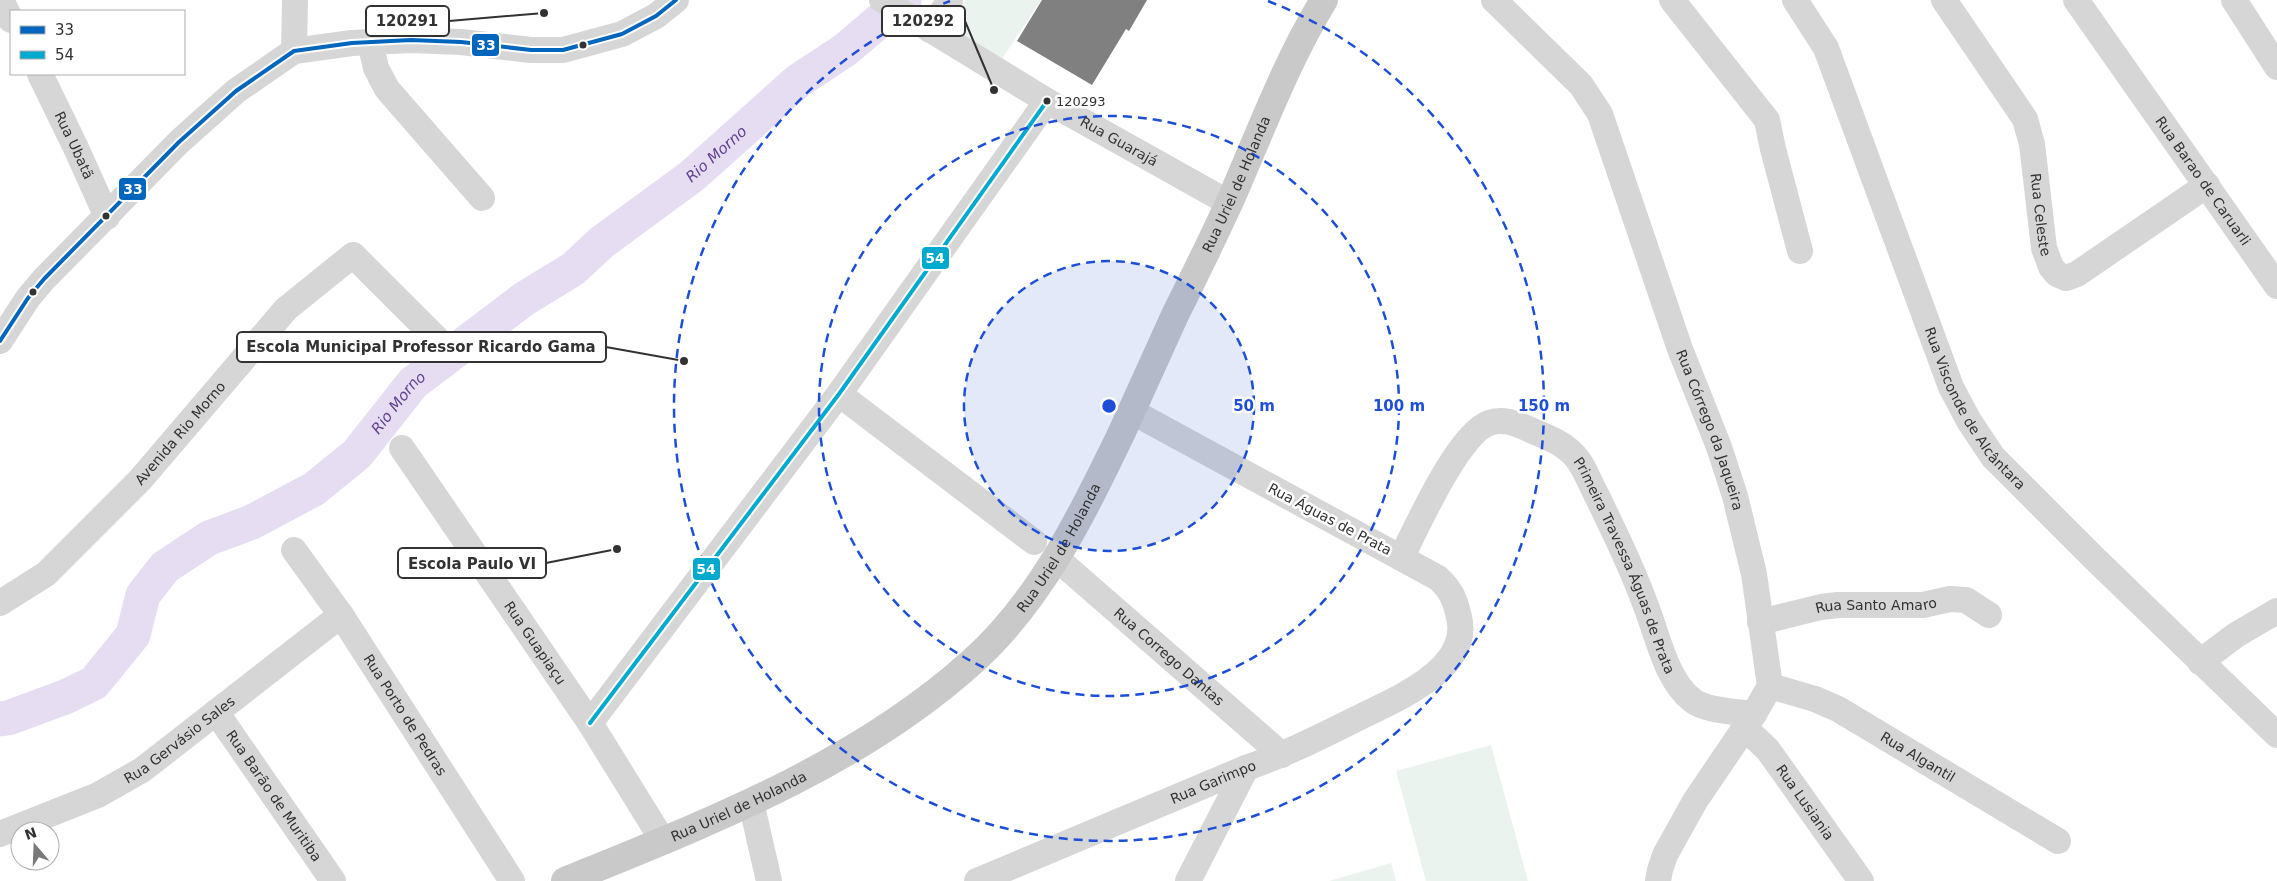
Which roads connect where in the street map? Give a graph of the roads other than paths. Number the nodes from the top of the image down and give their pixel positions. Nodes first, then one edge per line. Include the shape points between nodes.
1 (0, 0) edge
2 (295, 0) edge
3 (676, 0) edge
4 (882, 0) edge
5 (950, 0) edge
6 (1324, 0) edge
7 (1494, 0) edge
8 (1672, 0) edge
9 (1795, 0) edge
10 (1944, 0) edge
11 (2076, 0) edge
12 (2234, 0) edge
13 (10, 18) edge
14 (930, 30) junction
15 (370, 42) junction
16 (294, 51) junction
17 (2277, 68) edge
18 (40, 75) edge
19 (1047, 101) junction
20 (2207, 185) junction
21 (482, 198) dead end
22 (1229, 203) junction
23 (107, 217) junction
24 (1800, 251) dead end
25 (2277, 286) edge
26 (4, 322) edge
27 (436, 338) dead end
28 (839, 394) junction
29 (1132, 412) junction
30 (402, 448) dead end
31 (1034, 542) dead end
32 (294, 550) dead end
33 (1056, 558) junction
34 (1401, 558) junction
35 (0, 603) edge
36 (2277, 611) edge
37 (341, 614) junction
38 (1989, 614) dead end
39 (1760, 622) junction
40 (2200, 662) junction
41 (1441, 669) joint
42 (1770, 686) junction
43 (216, 712) junction
44 (1750, 721) junction
45 (590, 724) junction
46 (2277, 735) edge
47 (1282, 756) junction
48 (1246, 768) junction
49 (751, 802) junction
50 (0, 834) edge
51 (663, 841) junction
52 (2058, 841) dead end
53 (332, 881) edge
54 (512, 881) edge
55 (565, 881) edge
56 (769, 881) edge
57 (977, 881) edge
58 (1188, 881) edge
59 (1658, 881) edge
60 (1861, 881) edge

1 - 13 street
2 - 16 street
3 - 15 street via 656,16 622,34 563,50 531,50 461,42
4 - 14 street, Rua Guarajá
5 - 14 street
6 - 22 main road, Rua Uriel de Holanda via 1271,105
7 - 39 street, Rua Córrego da Jaqueira via 1581,85 1600,114 1680,349 1736,496 1754,574
8 - 24 street via 1767,120
9 - 40 street, Rua Visconde de Alcântara via 1826,48 1951,387 1969,421 1993,457
10 - 20 street, Rua Celeste via 2025,120 2032,144 2044,248 2057,274 2066,278 2077,274
11 - 20 street, Rua Barao de Caruarli
12 - 17 street
14 - 19 street, Rua Guarajá
15 - 16 street
15 - 21 street via 376,68 387,89
16 - 23 street via 229,98 179,142
18 - 23 street, Rua Ubatã
19 - 22 street, Rua Guarajá via 1117,151
19 - 28 street
20 - 25 street, Rua Barao de Caruarli
22 - 29 main road, Rua Uriel de Holanda
23 - 26 street
27 - 35 street, Avenida Rio Morno via 352,255 286,309 140,480 46,574
28 - 31 street
28 - 45 street
29 - 33 main road, Rua Uriel de Holanda
29 - 34 street, Rua Águas de Prata
30 - 45 street, Rua Guapiaçu
32 - 37 street, Rua Porto de Pedras
33 - 47 street, Rua Corrego Dantas
33 - 49 main road, Rua Uriel de Holanda via 1008,624 973,661 926,699 858,746
34 - 41 street, Rua Águas de Prata via 1438,578 1455,599 1461,624 1459,640 1454,654
34 - 44 street, Primeira Travessa Águas de Prata via 1441,479 1480,428 1501,420 1555,440 1574,454 1610,522 1676,681 1692,701
36 - 40 street via 2236,635
37 - 43 street, Rua Gervásio Sales
37 - 54 street, Rua Porto de Pedras
38 - 39 street, Rua Santo Amaro via 1966,600 1950,599 1923,605 1821,607
39 - 42 street, Rua Córrego da Jaqueira
40 - 46 street, Rua Visconde de Alcântara
41 - 47 street, Rua Garimpo via 1423,684
42 - 44 street
42 - 52 street, Rua Algantil via 1838,709
43 - 50 street, Rua Gervásio Sales via 142,770 98,795
43 - 53 street, Rua Barão de Muritiba
44 - 59 street via 1694,800 1665,855
44 - 60 street, Rua Lusiania
45 - 51 street, Rua Guapiaçu
47 - 48 street, Rua Garimpo
48 - 57 street, Rua Garimpo
48 - 58 street
49 - 51 main road, Rua Uriel de Holanda
49 - 56 street
51 - 55 main road, Rua Uriel de Holanda

